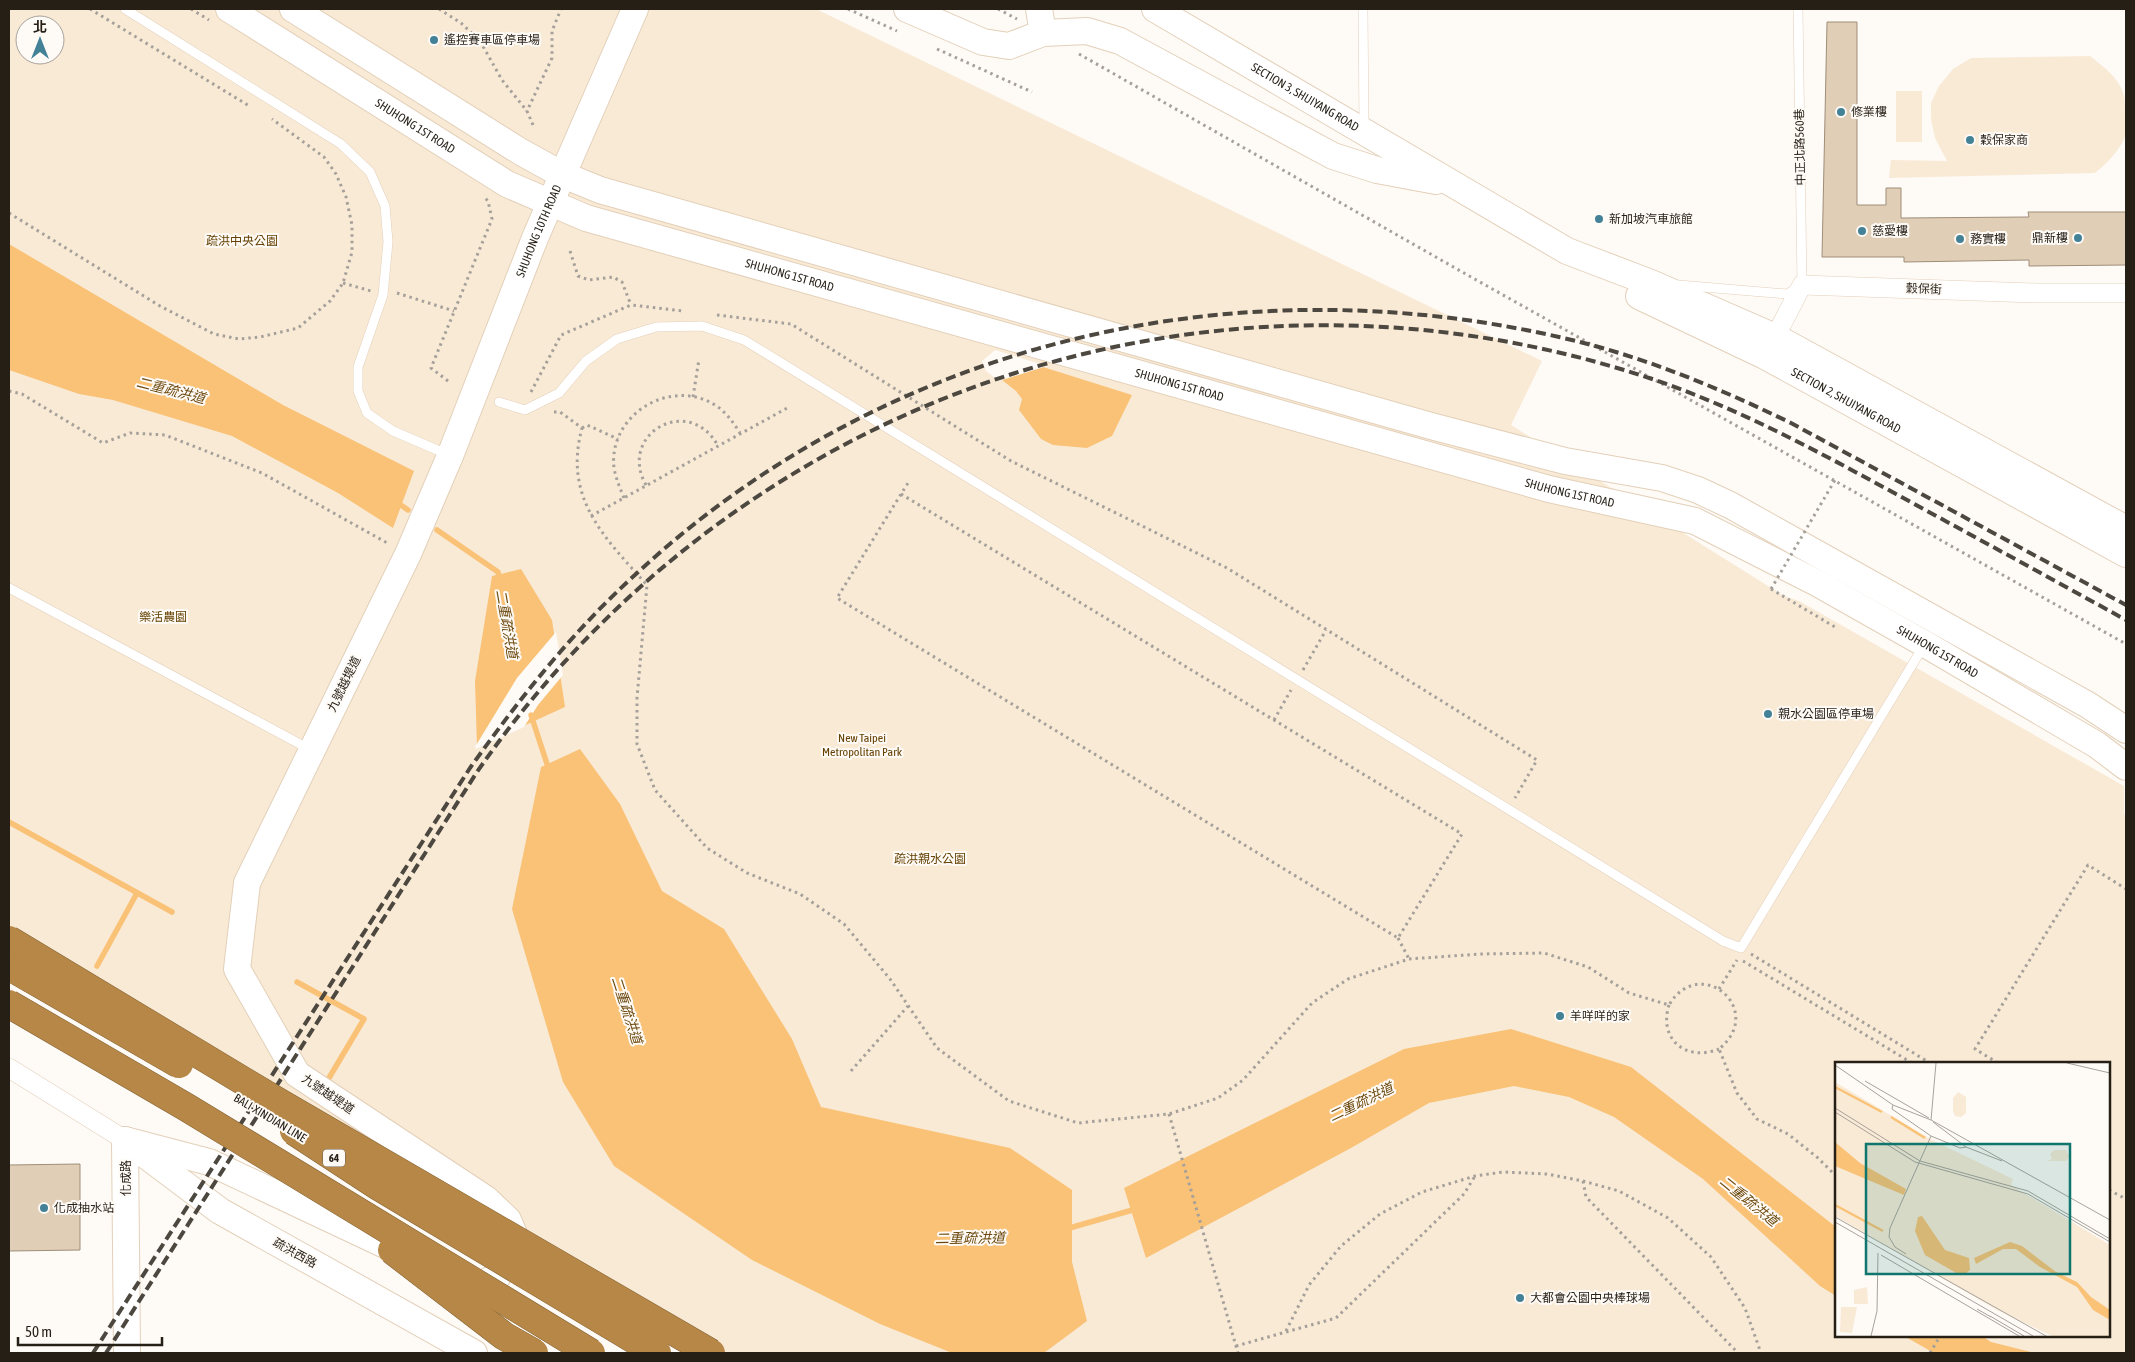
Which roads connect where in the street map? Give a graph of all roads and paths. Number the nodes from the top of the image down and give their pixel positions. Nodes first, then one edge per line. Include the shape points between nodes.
1 (90, 9) edge
2 (126, 9) edge
3 (229, 9) edge
4 (293, 9) edge
5 (439, 9) edge
6 (561, 9) edge
7 (635, 9) edge
8 (848, 9) edge
9 (1363, 9) edge
10 (1798, 9) edge
11 (1167, 12) edge
12 (904, 21) edge
13 (1041, 21) edge
14 (929, 45) dead end
15 (1078, 54) dead end
16 (1032, 92) dead end
17 (252, 107) dead end
18 (527, 110) junction
19 (269, 117) dead end
20 (533, 125) dead end
21 (1364, 132) junction
22 (562, 174) junction
23 (1454, 185) junction
24 (550, 202) junction
25 (9, 212) edge
26 (570, 251) dead end
27 (1567, 251) junction
28 (343, 283) junction
29 (1651, 283) junction
30 (1802, 285) junction
31 (384, 292) junction
32 (2126, 293) edge
33 (631, 304) junction
34 (454, 311) dead end
35 (687, 312) dead end
36 (716, 315) dead end
37 (1770, 347) junction
38 (700, 359) dead end
39 (9, 391) edge
40 (693, 396) junction
41 (500, 402) dead end
42 (789, 407) dead end
43 (525, 410) junction
44 (582, 428) junction
45 (740, 433) junction
46 (618, 439) junction
47 (718, 446) junction
48 (450, 456) junction
49 (1835, 480) junction
50 (908, 483) dead end
51 (646, 485) junction
52 (902, 494) junction
53 (624, 498) junction
54 (591, 516) junction
55 (2126, 530) edge
56 (408, 554) junction
57 (2126, 554) edge
58 (9, 588) edge
59 (1835, 627) dead end
60 (1925, 644) junction
61 (2126, 644) edge
62 (2126, 730) edge
63 (311, 750) junction
64 (2126, 767) edge
65 (1509, 809) junction
66 (2126, 889) edge
67 (1398, 938) junction
68 (9, 940) edge
69 (1742, 948) junction
70 (1409, 959) junction
71 (9, 966) edge
72 (1719, 989) junction
73 (9, 1004) edge
74 (1669, 1005) junction
75 (908, 1006) junction
76 (1719, 1049) junction
77 (1910, 1062) edge
78 (1928, 1062) edge
79 (1996, 1062) edge
80 (9, 1068) edge
81 (850, 1071) dead end
82 (1169, 1114) junction
83 (126, 1140) junction
84 (277, 1163) junction
85 (1835, 1175) edge
86 (1475, 1176) junction
87 (1583, 1181) junction
88 (2110, 1191) edge
89 (2126, 1199) edge
90 (1286, 1331) junction
91 (1939, 1337) edge
92 (1236, 1346) junction
93 (127, 1353) edge
94 (474, 1353) edge
95 (534, 1353) edge
96 (592, 1353) edge
97 (657, 1353) edge
98 (711, 1353) edge
99 (1238, 1353) edge
100 (1738, 1353) edge
101 (1761, 1353) edge
102 (1930, 1353) edge

1 - 17 path
2 - 31 lane via 341,144 370,172 384,206 388,242
3 - 24 street, SHUHONG 1ST ROAD via 507,184
4 - 22 street via 521,152
5 - 18 path via 480,41 502,80
6 - 18 path via 552,31 552,58
7 - 22 street, SHUHONG 10TH ROAD
8 - 12 path
9 - 21 lane
10 - 30 lane, 中正北路560巷
11 - 21 street, SECTION 3, SHUIYANG ROAD
12 - 13 street via 1008,46
13 - 23 street via 1120,41 1333,156 1377,170
14 - 16 path
15 - 49 path
18 - 20 path
19 - 28 path via 324,157 336,174 346,197 352,225 352,252
21 - 23 street, SECTION 3, SHUIYANG ROAD
22 - 24 street, SHUHONG 10TH ROAD
22 - 62 street via 610,192 1431,426 1565,461 1662,478 1698,490 2088,705
23 - 27 street, SECTION 2, SHUIYANG ROAD
24 - 48 street, SHUHONG 10TH ROAD
24 - 60 street, SHUHONG 1ST ROAD via 586,218 1549,489 1696,520
25 - 28 path via 160,306 214,334 239,339 298,328 330,301
26 - 33 path via 578,276 589,280 613,277 622,282
27 - 29 street, SECTION 2, SHUIYANG ROAD
27 - 37 street, SECTION 2, SHUIYANG ROAD via 1586,272
28 - 31 path
29 - 30 lane via 1787,294
29 - 37 street, SECTION 2, SHUIYANG ROAD
30 - 32 street, 穀保街
30 - 37 street
31 - 34 path
31 - 48 lane via 358,367 358,391 367,413 393,431
33 - 35 path
33 - 43 path via 562,334 534,385
36 - 65 path via 791,324 1011,461 1227,568 1537,760
37 - 55 street, SECTION 2, SHUIYANG ROAD
37 - 57 street, SECTION 2, SHUIYANG ROAD
38 - 40 path
39 - 56 path via 22,394 103,443 130,433 165,435 262,473
40 - 45 path via 724,412
40 - 46 path via 654,401 632,416
41 - 43 lane
42 - 45 path
43 - 44 path via 560,412
43 - 65 lane via 559,393 586,361 617,339 656,327 702,326 744,340
44 - 46 path via 587,425
44 - 54 path via 577,473
45 - 47 path
46 - 53 path via 614,468
47 - 51 path
47 - 51 path via 710,433 691,422 660,425 651,432 641,450 640,472
48 - 56 street, 九號越堤道
49 - 59 path, bridge via 1771,589
49 - 61 path
50 - 52 path
51 - 53 path
52 - 67 path via 1462,834
52 - 67 path via 837,598
53 - 54 path
54 - 75 path via 647,585 637,698 637,744 655,790 707,848 747,873 800,894 844,924
56 - 63 street, 九號越堤道
58 - 63 lane
60 - 64 street, SHUHONG 1ST ROAD via 2097,744
60 - 69 lane
63 - 83 street, 九號越堤道 via 247,883 237,968 298,1074 486,1199 508,1220 514,1234 513,1247 498,1276 476,1288 209,1162
65 - 69 lane via 1723,941
66 - 79 path via 2088,865 1975,1049
67 - 70 path
68 - 98 highway, bridge via 280,1103
69 - 78 path
70 - 74 path via 1544,953 1588,967 1629,992
70 - 82 path via 1348,979 1326,993 1312,1003 1243,1080 1218,1098
71 - 97 highway, BALI-XINDIAN LINE / 64, bridge via 278,1121 378,1186
72 - 74 path via 1710,985 1690,986 1681,990
72 - 76 path via 1727,995 1736,1014 1733,1034
72 - 77 path via 1738,958
73 - 84 highway, bridge
74 - 76 path via 1666,1024 1674,1042 1700,1054
75 - 81 path
75 - 82 path via 937,1048 1008,1101 1078,1123
76 - 85 path via 1736,1093 1758,1119 1788,1134
80 - 83 street
82 - 92 path
83 - 93 street, 化成路
83 - 94 street, 疏洪西路 via 220,1211
84 - 95 highway, bridge via 504,1336
84 - 96 highway, bridge
86 - 87 path via 1503,1172 1547,1174
86 - 90 path via 1464,1194 1336,1318
86 - 90 path via 1422,1192 1380,1214 1341,1246 1309,1285
87 - 100 path via 1586,1197
87 - 101 path via 1619,1191 1668,1218 1711,1257 1745,1308
88 - 89 path
90 - 92 path
91 - 102 path
92 - 99 path

